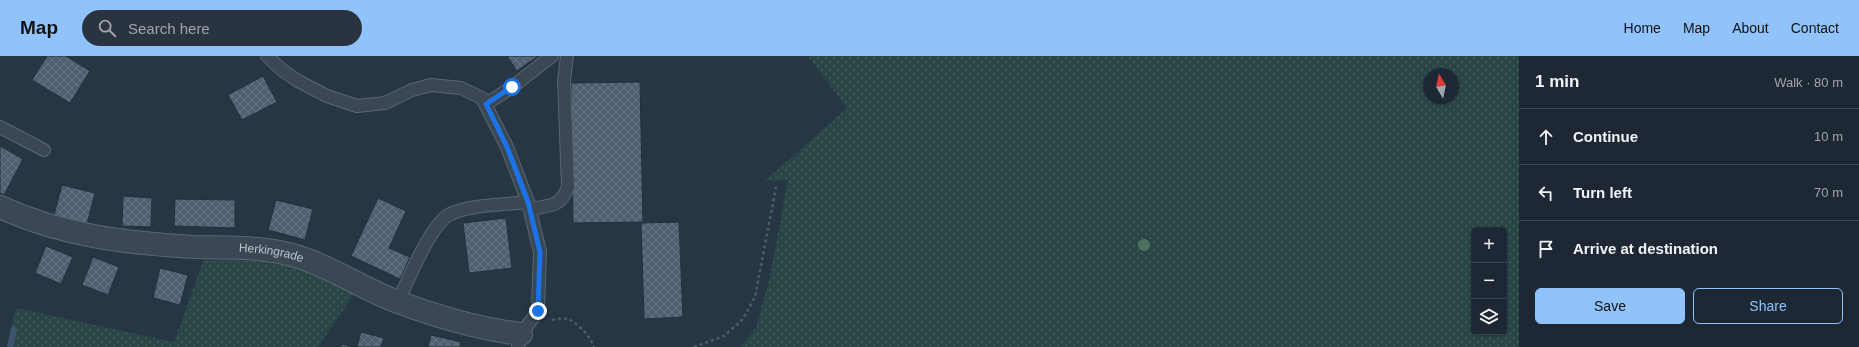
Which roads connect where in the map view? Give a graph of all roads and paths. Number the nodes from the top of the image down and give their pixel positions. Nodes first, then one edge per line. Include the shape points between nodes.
1 (267, 56) edge
2 (552, 56) edge
3 (567, 56) edge
4 (486, 104) junction
5 (0, 127) edge
6 (44, 150) dead end
7 (776, 187) dead end
8 (529, 205) junction
9 (0, 207) edge
10 (398, 302) junction
11 (520, 341) edge
12 (594, 347) edge
13 (694, 347) edge

1 - 4 lane via 282,70 308,86 341,102 357,106 385,103 412,90 431,85 461,88 482,98
2 - 4 lane
3 - 8 lane via 564,80 568,187 564,198 557,203
4 - 8 lane via 507,147
5 - 6 lane
7 - 13 path via 755,297 744,319 724,336
8 - 10 lane via 475,208 449,214 434,229
8 - 11 lane via 540,252 538,311
9 - 10 street, Herkingrade via 52,227 96,238 144,244 263,249 299,256
10 - 11 street, Herkingrade
11 - 12 path via 546,320 567,319 580,327

